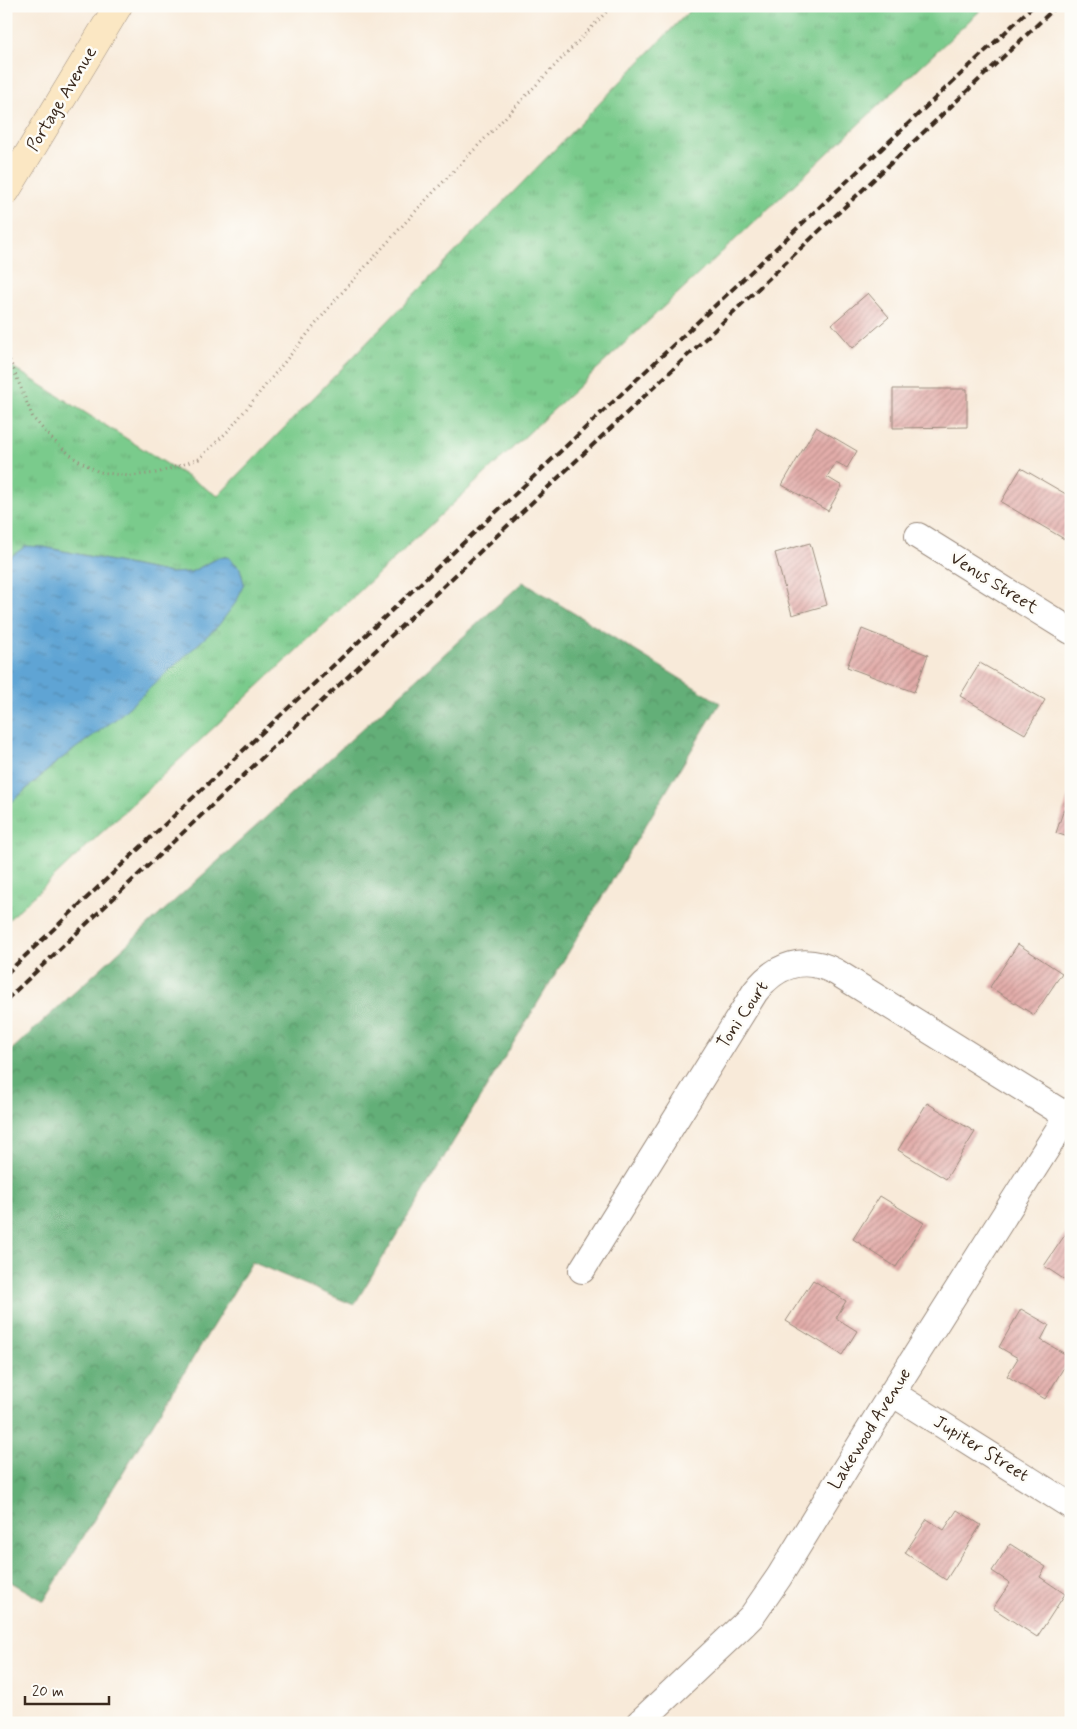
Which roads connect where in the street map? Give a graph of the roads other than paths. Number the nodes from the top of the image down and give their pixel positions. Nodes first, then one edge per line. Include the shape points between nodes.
1 (118, 6) edge
2 (6, 192) edge
3 (918, 536) dead end
4 (1071, 631) edge
5 (1069, 1113) edge
6 (582, 1270) dead end
7 (892, 1393) junction
8 (1071, 1506) edge
9 (639, 1723) edge

1 - 2 street, Portage Avenue
3 - 4 street, Venus Street
5 - 6 street, Toni Court via 836,972 820,964 786,966 766,978 755,992
5 - 7 street, Lakewood Avenue
7 - 8 street, Jupiter Street
7 - 9 street, Lakewood Avenue via 752,1616

